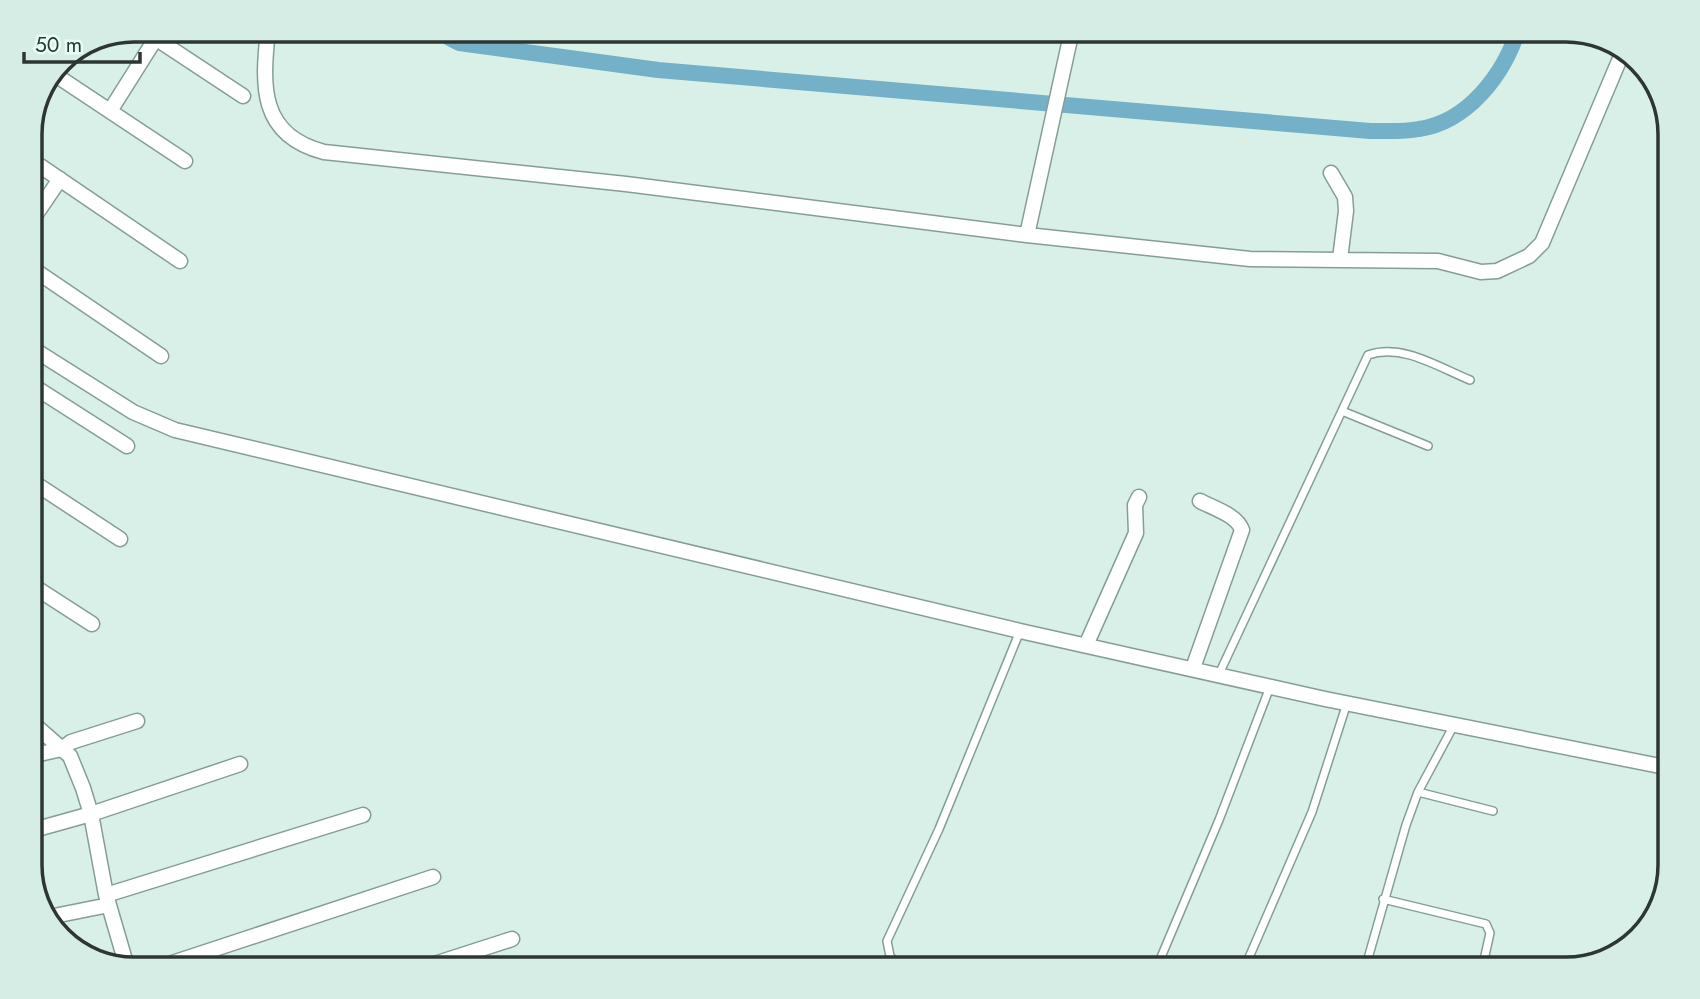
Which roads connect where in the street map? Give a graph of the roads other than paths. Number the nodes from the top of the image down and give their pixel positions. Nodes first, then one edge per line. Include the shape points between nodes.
1 (154, 42) edge
2 (170, 42) edge
3 (267, 42) edge
4 (1069, 42) edge
5 (1620, 59) edge
6 (61, 78) edge
7 (243, 96) dead end
8 (110, 111) junction
9 (185, 161) dead end
10 (42, 167) edge
11 (1331, 173) dead end
12 (60, 179) junction
13 (42, 205) edge
14 (1027, 235) junction
15 (1340, 260) junction
16 (180, 261) dead end
17 (42, 275) edge
18 (42, 355) edge
19 (161, 356) dead end
20 (1470, 380) dead end
21 (42, 392) edge
22 (1342, 411) junction
23 (127, 446) dead end
24 (1428, 446) dead end
25 (42, 488) edge
26 (1139, 497) dead end
27 (1200, 501) dead end
28 (120, 539) dead end
29 (42, 592) edge
30 (92, 624) dead end
31 (1020, 631) junction
32 (1087, 643) junction
33 (1193, 668) junction
34 (1219, 674) junction
35 (1271, 686) junction
36 (1347, 703) junction
37 (137, 721) dead end
38 (1454, 725) junction
39 (42, 730) edge
40 (62, 748) junction
41 (42, 754) edge
42 (240, 764) dead end
43 (1658, 766) edge
44 (1419, 792) junction
45 (1493, 811) dead end
46 (92, 814) junction
47 (363, 815) dead end
48 (42, 828) edge
49 (433, 877) dead end
50 (1383, 899) junction
51 (108, 900) junction
52 (56, 914) edge
53 (512, 939) dead end
54 (124, 956) edge
55 (190, 957) edge
56 (456, 957) edge
57 (891, 957) edge
58 (1161, 957) edge
59 (1249, 957) edge
60 (1368, 957) edge
61 (1485, 957) edge

1 - 8 street
2 - 7 street
3 - 14 street via 267,102 283,132 306,148 841,209
4 - 14 street
5 - 15 street via 1553,224 1529,256 1497,271 1481,272 1438,261
6 - 8 street
8 - 9 street
10 - 12 street
11 - 15 street via 1345,197
12 - 13 street
12 - 16 street
14 - 15 street via 1250,259
17 - 19 street
18 - 31 street via 133,412 174,430
20 - 22 lane via 1398,351 1380,351 1368,355
21 - 23 street
22 - 24 lane
22 - 34 lane
25 - 28 street
26 - 32 street via 1136,533
27 - 33 street via 1229,516 1242,530
29 - 30 street
31 - 32 street
31 - 57 lane via 939,829 887,941
32 - 33 street
33 - 34 street
34 - 35 street
35 - 36 street
35 - 58 lane
36 - 38 street
36 - 59 lane via 1311,812
37 - 40 street
38 - 43 street
38 - 44 lane
39 - 40 street
40 - 41 street
40 - 46 street via 70,756
42 - 46 street
44 - 45 lane
44 - 50 lane
46 - 48 street
46 - 51 street
47 - 51 street
49 - 55 street
50 - 60 lane
50 - 61 lane via 1486,924 1490,933
51 - 52 street
51 - 54 street
53 - 56 street

